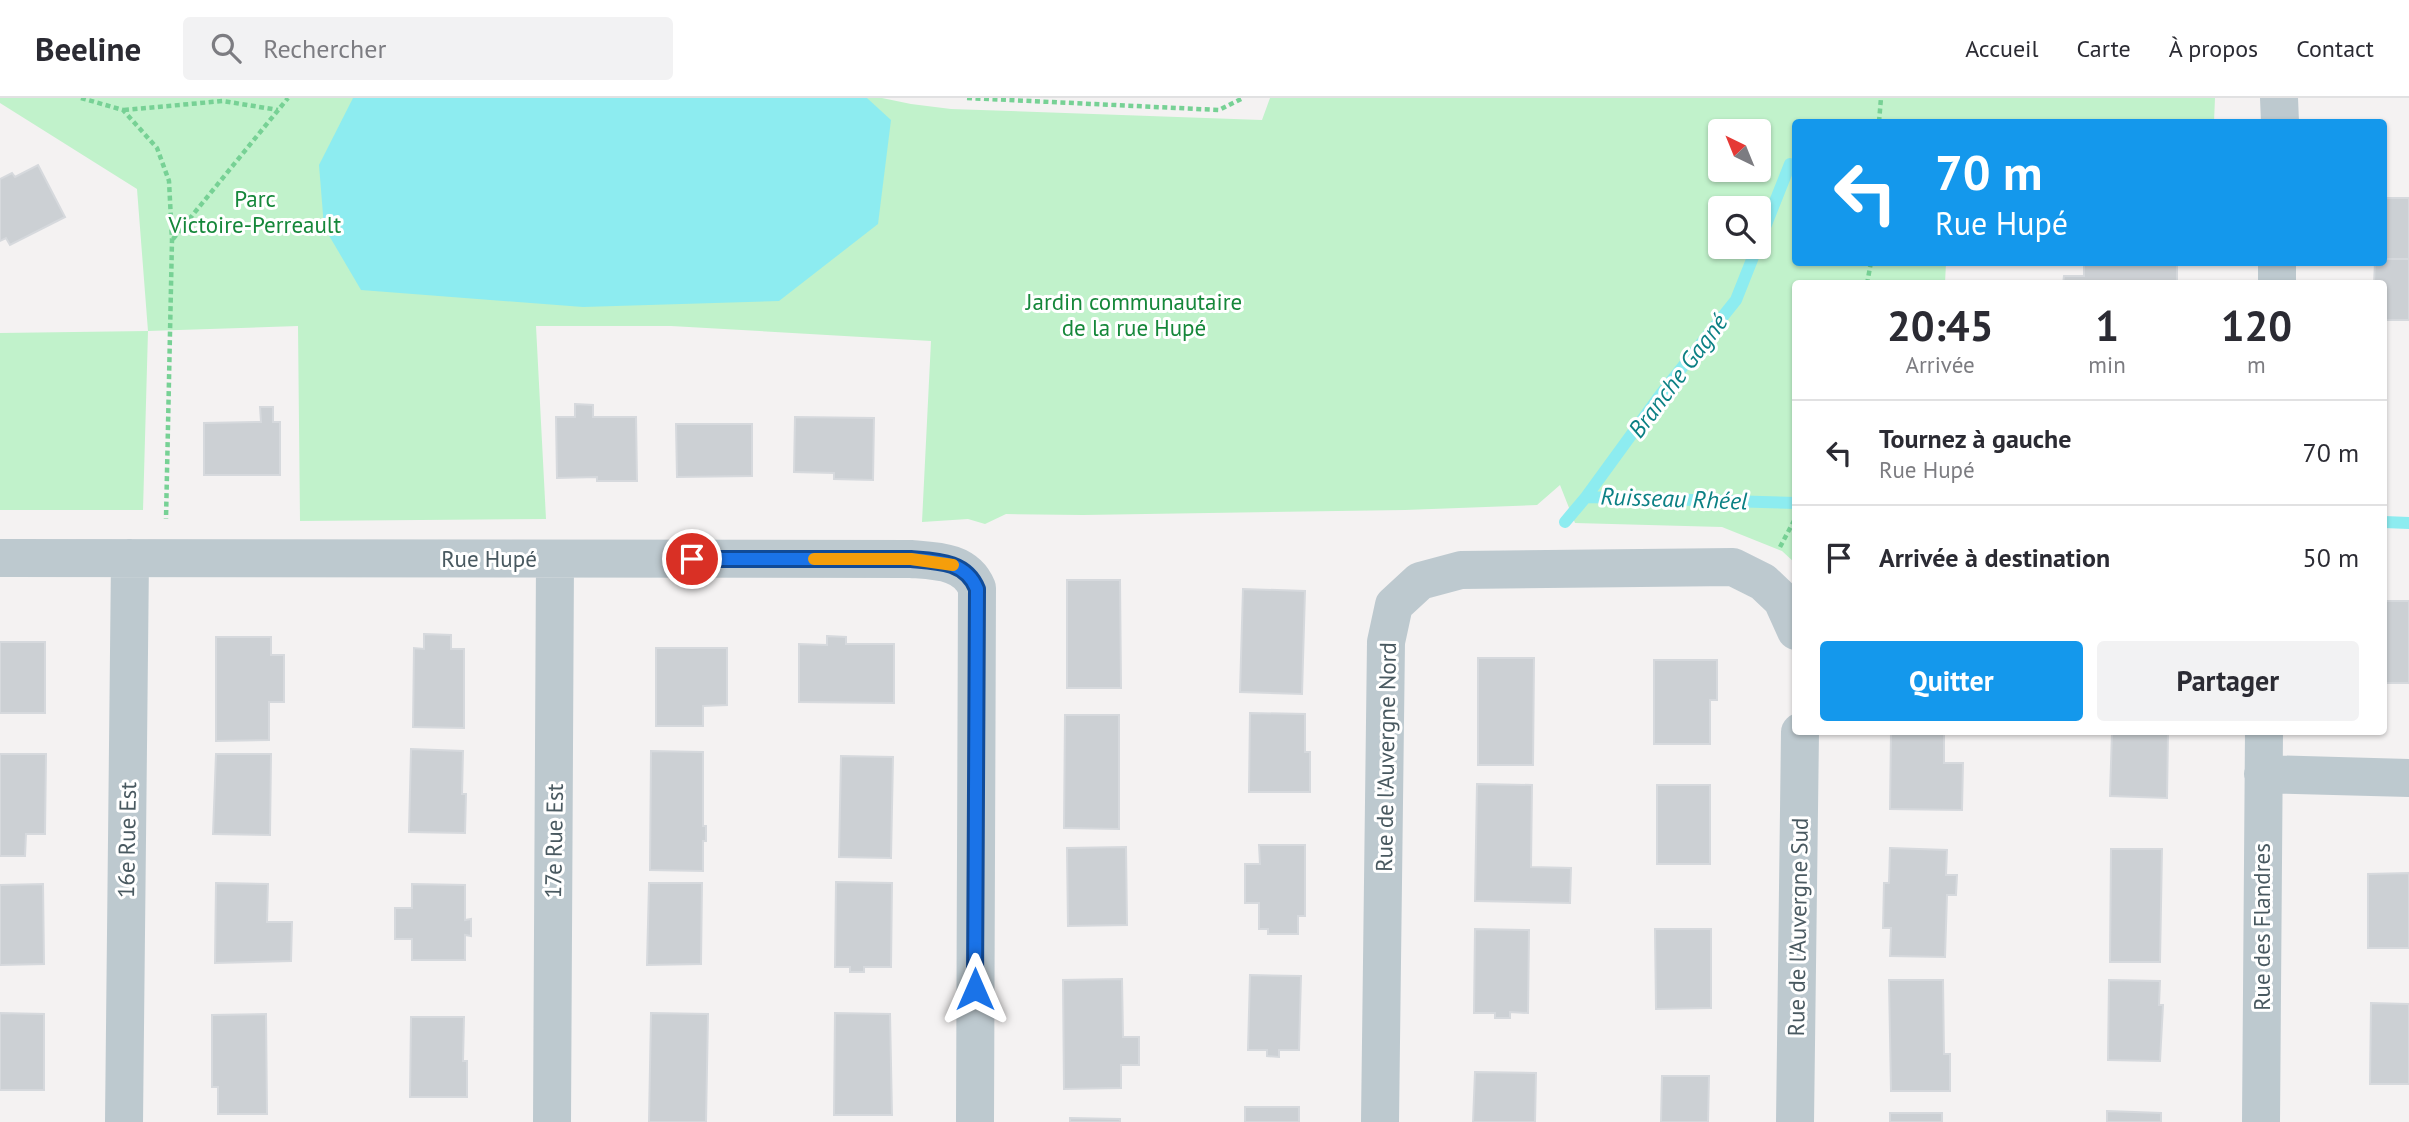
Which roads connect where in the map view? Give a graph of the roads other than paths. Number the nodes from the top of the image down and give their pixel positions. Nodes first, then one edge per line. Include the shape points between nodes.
1 (2279, 98) edge
2 (2280, 119) edge
3 (0, 558) edge
4 (148, 558) junction
5 (555, 559) junction
6 (1792, 621) edge
7 (1800, 735) edge
8 (2264, 735) edge
9 (2263, 774) junction
10 (2409, 778) edge
11 (124, 1122) edge
12 (552, 1122) edge
13 (975, 1122) edge
14 (1380, 1122) edge
15 (1795, 1122) edge
16 (2260, 1122) edge

1 - 2 street
3 - 4 street, Rue Hupé
4 - 5 street, Rue Hupé
4 - 11 street, 16e Rue Est
5 - 12 street, 17e Rue Est
5 - 13 street, Rue Hupé via 911,559 944,562 973,578 977,589
6 - 14 street, Rue de l'Auvergne Nord via 1783,600 1763,582 1733,567 1461,570 1420,582 1394,605 1386,642
7 - 15 street, Rue de l'Auvergne Sud
8 - 9 street, Rue des Flandres
9 - 10 street
9 - 16 street, Rue des Flandres

